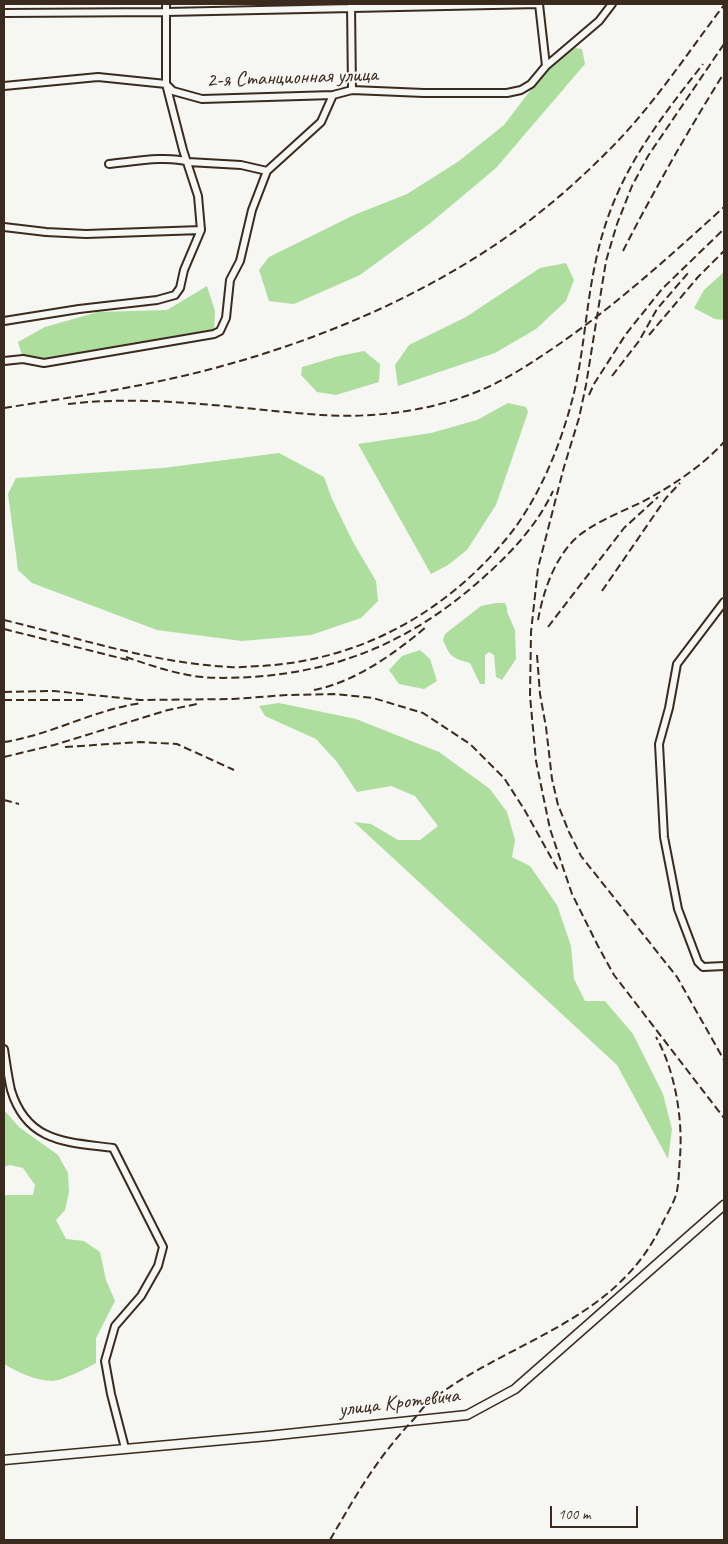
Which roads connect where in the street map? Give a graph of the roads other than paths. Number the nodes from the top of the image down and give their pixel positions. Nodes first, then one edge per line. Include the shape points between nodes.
1 (166, 4) edge
2 (539, 4) edge
3 (612, 4) edge
4 (351, 6) edge
5 (166, 12) junction
6 (4, 13) edge
7 (546, 66) junction
8 (166, 84) junction
9 (4, 86) edge
10 (352, 90) junction
11 (333, 96) junction
12 (188, 162) junction
13 (109, 164) dead end
14 (267, 170) junction
15 (4, 227) edge
16 (202, 230) junction
17 (4, 322) edge
18 (4, 361) edge
19 (724, 602) edge
20 (724, 966) edge
21 (4, 1049) edge
22 (724, 1205) edge
23 (125, 1448) junction
24 (4, 1460) edge

1 - 5 street
2 - 4 street
2 - 7 street
3 - 7 street, 2-я Станционная улица via 599,21
4 - 5 street
4 - 10 street
5 - 6 street
5 - 8 street
7 - 10 street, 2-я Станционная улица via 531,84 521,90 507,92
8 - 9 street, 2-я Станционная улица via 98,77
8 - 11 street, 2-я Станционная улица via 173,91 202,99
8 - 12 street
10 - 11 street, 2-я Станционная улица
11 - 14 street via 321,122
12 - 13 street via 149,160
12 - 14 street
12 - 16 street via 198,196
14 - 18 street via 252,210 240,261 230,280 226,318 220,331 44,362
15 - 16 street via 86,234
16 - 17 street via 175,295
19 - 20 street via 677,664 659,744 664,837 678,909 698,962 703,967
21 - 23 street via 12,1091 24,1116 36,1130 51,1138 113,1148 163,1247 158,1266 140,1296 115,1326 105,1360
22 - 23 street, улица Кротевича via 515,1389 468,1415
23 - 24 street, улица Кротевича

